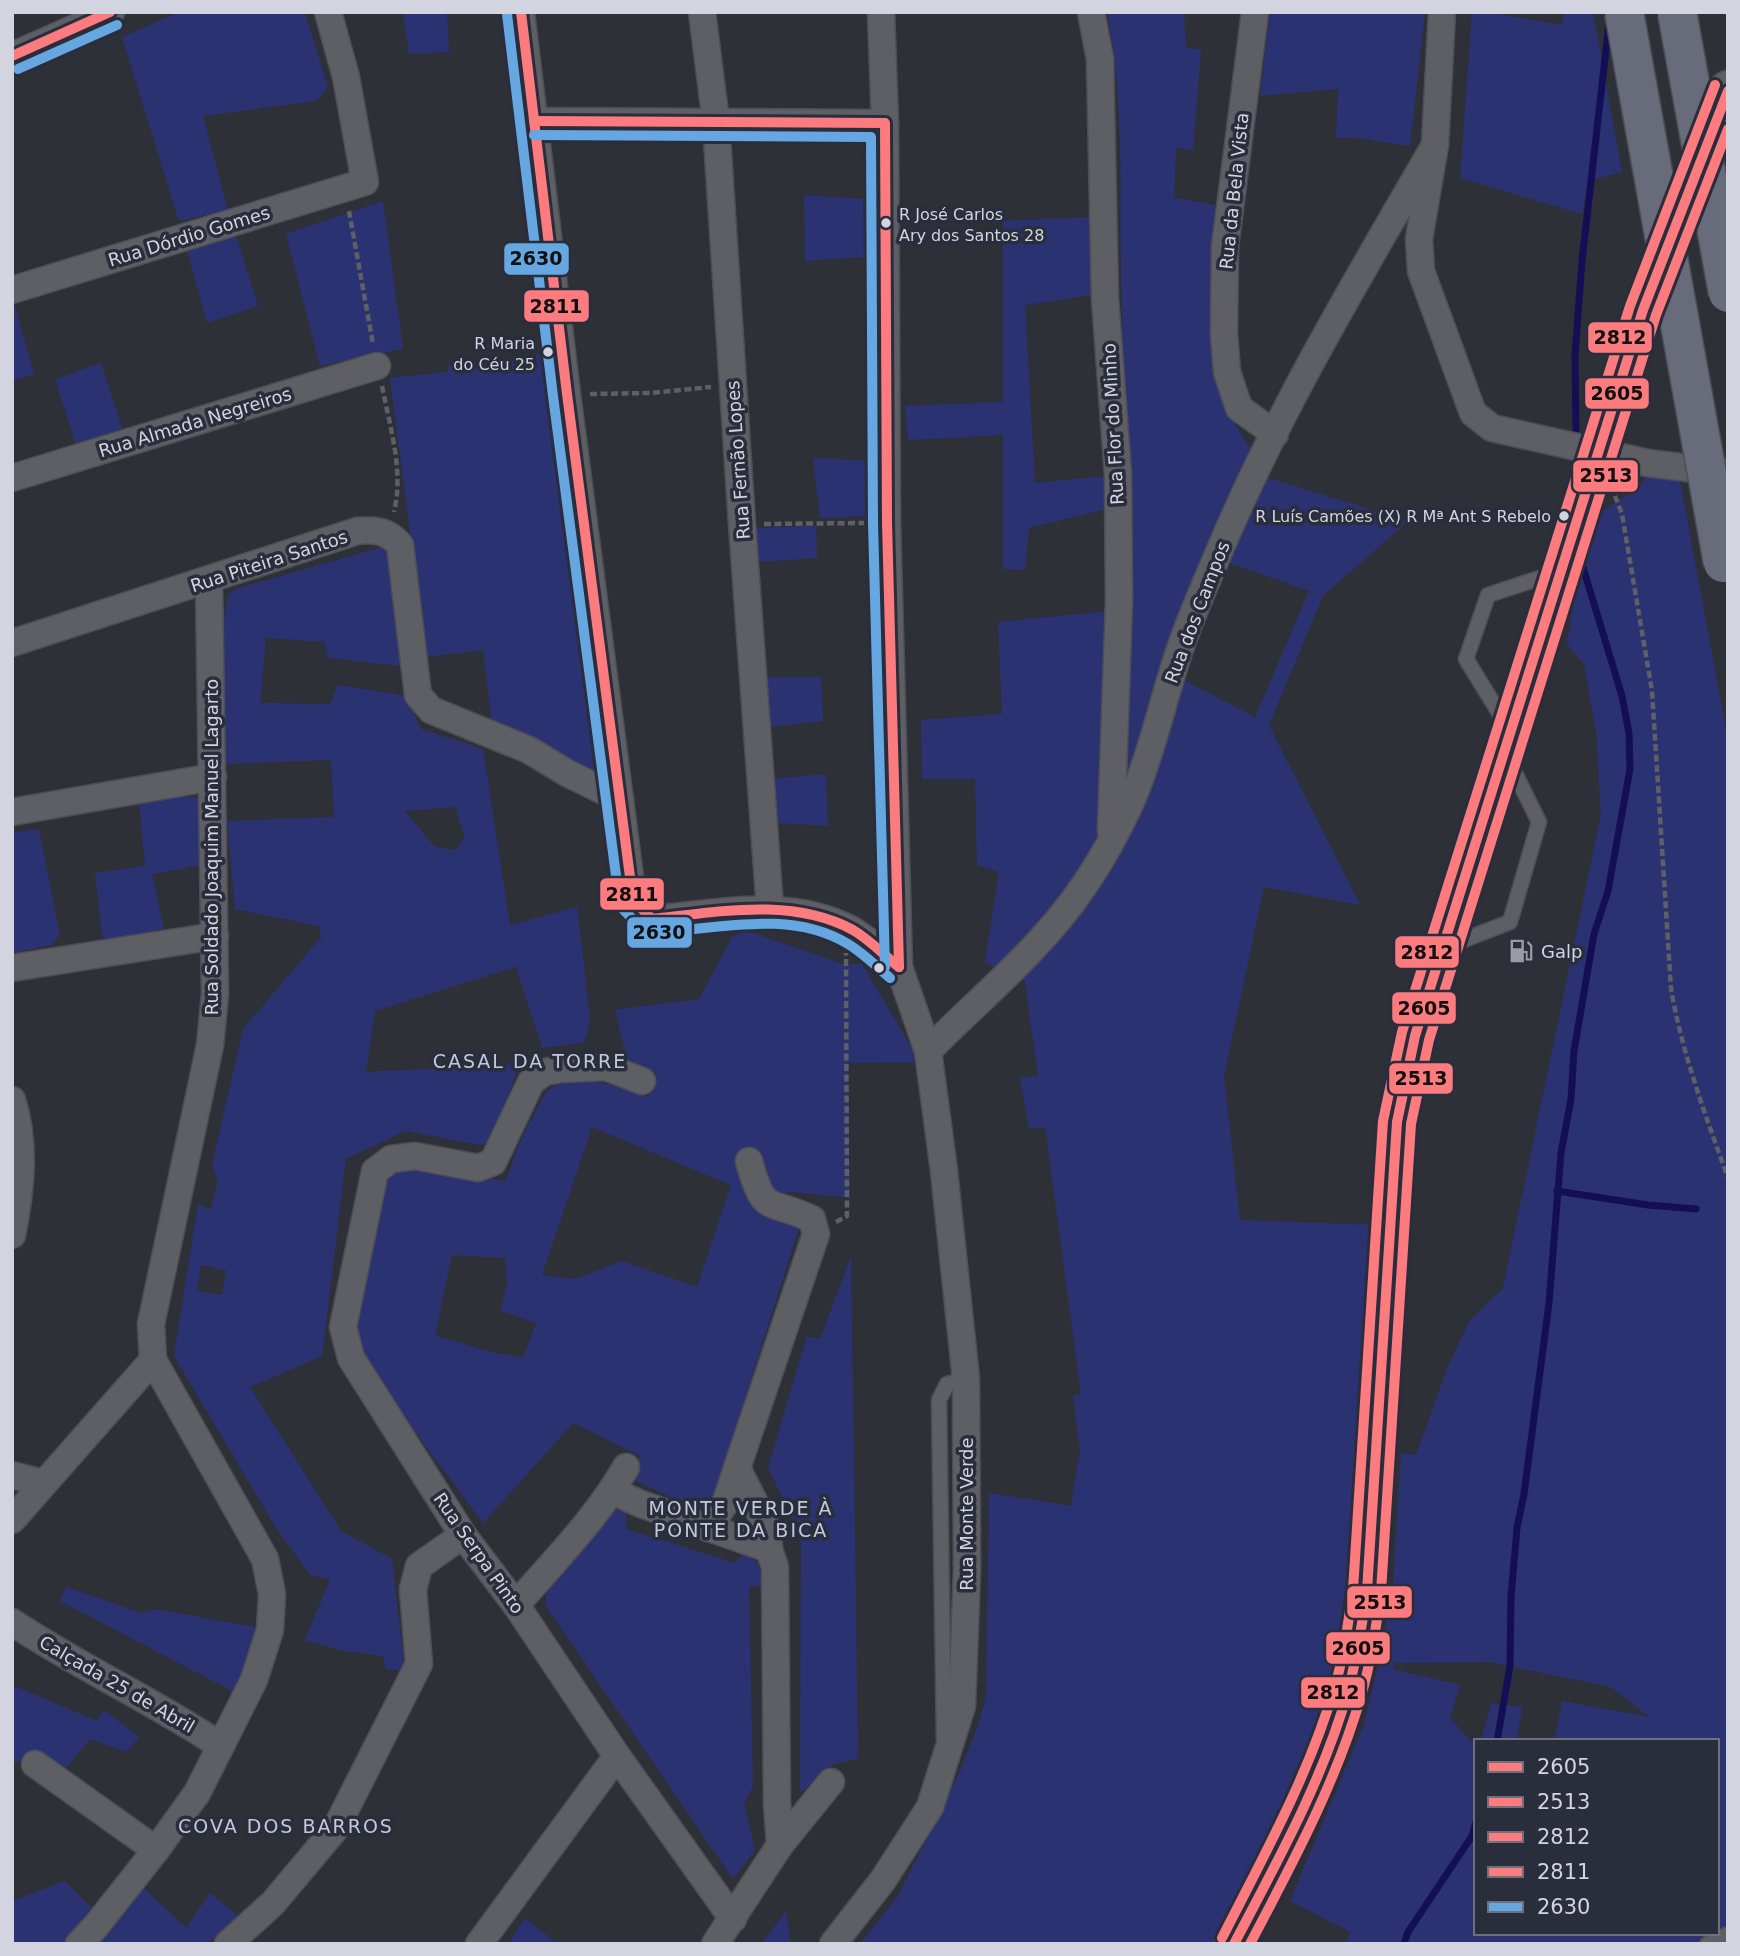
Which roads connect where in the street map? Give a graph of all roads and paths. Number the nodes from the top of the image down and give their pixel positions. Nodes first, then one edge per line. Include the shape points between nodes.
1 (111, 12) edge
2 (328, 12) edge
3 (521, 12) edge
4 (702, 12) edge
5 (881, 12) edge
6 (1091, 12) edge
7 (1255, 12) edge
8 (1442, 12) edge
9 (1624, 12) edge
10 (1677, 12) edge
11 (12, 56) edge
12 (1728, 90) edge
13 (534, 121) junction
14 (716, 122) junction
15 (885, 123) junction
16 (1435, 145) junction
17 (355, 184) junction
18 (12, 290) edge
19 (1728, 293) edge
20 (377, 366) junction
21 (732, 384) junction
22 (567, 394) junction
23 (1275, 434) junction
24 (1599, 452) junction
25 (1728, 473) edge
26 (12, 478) edge
27 (398, 496) dead end
28 (887, 523) junction
29 (742, 524) junction
30 (1723, 563) dead end
31 (1563, 570) junction
32 (209, 581) junction
33 (12, 643) edge
34 (1508, 742) junction
35 (213, 777) junction
36 (620, 799) junction
37 (12, 812) edge
38 (1111, 838) junction
39 (770, 909) junction
40 (846, 928) junction
41 (215, 936) junction
42 (1443, 948) junction
43 (899, 967) junction
44 (12, 968) edge
45 (928, 1051) junction
46 (642, 1081) dead end
47 (14, 1113) edge
48 (749, 1161) dead end
49 (1728, 1178) edge
50 (846, 1216) dead end
51 (12, 1235) edge
52 (152, 1360) junction
53 (626, 1467) dead end
54 (737, 1468) junction
55 (12, 1475) edge
56 (43, 1482) junction
57 (612, 1491) junction
58 (12, 1520) edge
59 (708, 1528) junction
60 (463, 1535) junction
61 (769, 1549) junction
62 (516, 1605) junction
63 (12, 1622) edge
64 (221, 1746) junction
65 (617, 1756) junction
66 (35, 1764) dead end
67 (831, 1782) dead end
68 (780, 1845) junction
69 (156, 1850) junction
70 (733, 1919) junction
71 (1728, 1934) edge
72 (79, 1944) edge
73 (228, 1944) edge
74 (478, 1944) edge
75 (715, 1944) edge
76 (833, 1944) edge
77 (1234, 1944) edge
78 (1707, 1944) edge

1 - 11 street
2 - 17 street via 346,77
3 - 13 street
4 - 14 street, Rua Fernão Lopes
5 - 15 street, Rua Monte Verde
6 - 38 street, Rua Flor do Minho via 1100,59 1105,298 1118,475
7 - 23 street, Rua da Bela Vista via 1225,247 1224,332 1227,372 1239,408
8 - 16 street
9 - 30 highway, bridge
10 - 19 highway, bridge
12 - 24 main road via 1643,310
13 - 14 street
13 - 22 street
14 - 15 street
14 - 21 street, Rua Fernão Lopes
15 - 28 street, Rua Monte Verde
16 - 23 street, Rua dos Campos via 1351,289
16 - 24 street via 1419,239 1421,271 1473,413 1492,428
17 - 18 street, Rua Dórdio Gomes
17 - 20 path
20 - 26 street, Rua Almada Negreiros
20 - 27 path via 396,457
21 - 22 path via 650,393
21 - 29 street, Rua Fernão Lopes
22 - 36 street
23 - 38 street, Rua dos Campos via 1181,645 1133,797
24 - 25 street
24 - 31 main road
24 - 49 path via 1622,514 1652,691 1671,989
28 - 29 path
28 - 43 street, Rua Monte Verde
29 - 39 street, Rua Fernão Lopes
31 - 34 main road
31 - 34 lane via 1488,595 1466,659
32 - 33 street, Rua Piteira Santos
32 - 35 street, Rua Soldado Joaquim Manuel Lagarto
32 - 36 street, Rua Piteira Santos via 357,531 390,534 400,545 418,695 431,710 519,745
34 - 42 main road
34 - 42 lane via 1539,822 1510,922
35 - 37 street
35 - 41 street, Rua Soldado Joaquim Manuel Lagarto
36 - 39 street via 633,900 652,919
38 - 45 street, Rua dos Campos via 1082,890 1035,948
39 - 40 street via 824,917
40 - 43 street
40 - 50 path
41 - 44 street
41 - 52 street, Rua Soldado Joaquim Manuel Lagarto via 210,1045 151,1324
42 - 77 main road via 1415,1036 1397,1122 1367,1591 1357,1656 1337,1725 1291,1834
43 - 45 street, Rua Monte Verde
45 - 76 street, Rua Monte Verde via 966,1378 962,1706 930,1807 883,1880
46 - 60 street, Rua Serpa Pinto via 606,1067 544,1072 531,1082 493,1162 478,1168 415,1156 391,1159 375,1171 343,1327 351,1358
47 - 51 street via 22,1170
48 - 54 street via 763,1199 811,1219 816,1234
52 - 56 street
52 - 64 street, Rua Soldado Joaquim Manuel Lagarto via 265,1559 272,1594 270,1630 254,1680
53 - 57 street
54 - 59 street via 726,1503
54 - 61 street via 768,1529
55 - 56 street
56 - 58 street
57 - 59 street
57 - 62 street
59 - 61 street
60 - 62 street, Rua Serpa Pinto
60 - 73 street via 419,1566 413,1589 419,1664 336,1828 273,1903
61 - 68 street via 775,1567
62 - 65 street, Rua Serpa Pinto
63 - 64 street, Calçada 25 de Abril
64 - 69 street, Rua Soldado Joaquim Manuel Lagarto via 197,1793
65 - 70 street, Rua Serpa Pinto
65 - 74 street
66 - 69 street
67 - 68 street
68 - 70 street
69 - 72 street, Rua Soldado Joaquim Manuel Lagarto
70 - 75 street
71 - 78 lane

